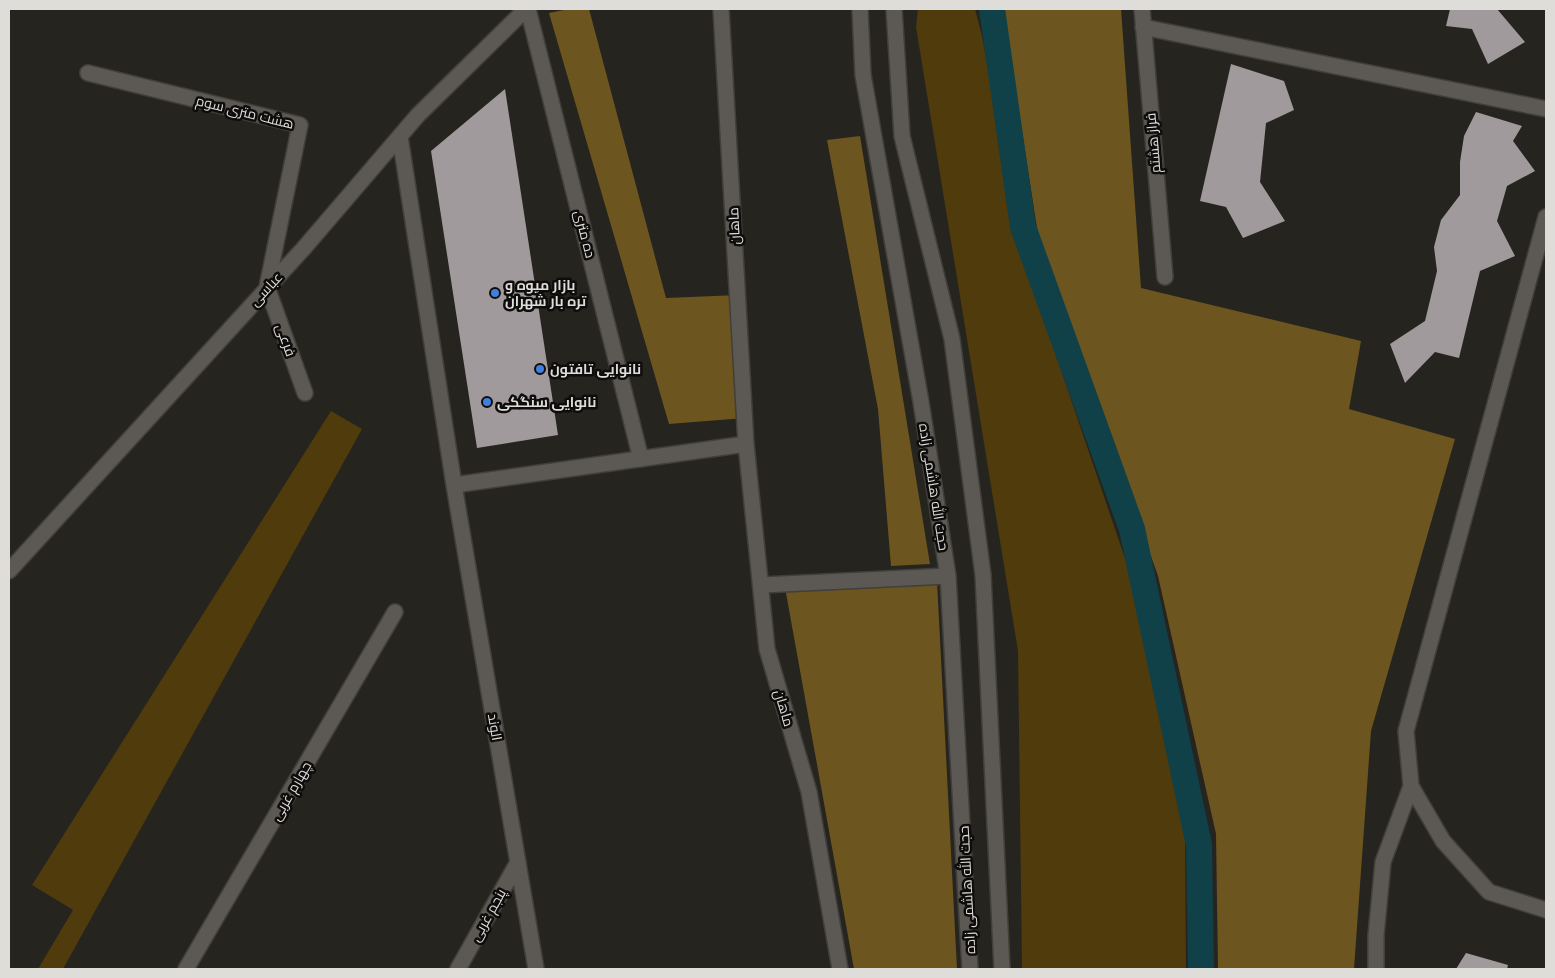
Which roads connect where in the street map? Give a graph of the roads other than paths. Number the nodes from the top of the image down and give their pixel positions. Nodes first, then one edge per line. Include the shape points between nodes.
1 (527, 9) edge
2 (721, 9) edge
3 (860, 9) edge
4 (894, 9) edge
5 (1142, 9) edge
6 (1142, 27) junction
7 (88, 74) dead end
8 (1546, 109) edge
9 (400, 137) junction
10 (1546, 217) edge
11 (1165, 277) dead end
12 (267, 287) junction
13 (305, 393) dead end
14 (746, 444) junction
15 (641, 458) junction
16 (454, 485) junction
17 (9, 571) edge
18 (948, 576) junction
19 (761, 586) junction
20 (395, 612) dead end
21 (1411, 786) junction
22 (518, 862) junction
23 (1546, 910) edge
24 (186, 969) edge
25 (458, 969) edge
26 (536, 969) edge
27 (840, 969) edge
28 (970, 969) edge
29 (1002, 969) edge
30 (1376, 969) edge

1 - 9 street, عباسی
1 - 15 street, ده متری
2 - 14 street, ماهان
3 - 18 street, حجت الله هاشمی زاده via 863,75
4 - 29 street via 902,136 952,339 983,575
5 - 6 street, فراز هشتم
6 - 8 street
6 - 11 street, فراز هشتم
7 - 12 street, هشت متری سوم via 300,125
9 - 12 street, عباسی
9 - 16 street, الوند
10 - 21 street via 1406,731
12 - 13 street, فرعی
12 - 17 street, عباسی
14 - 15 street
14 - 19 street, ماهان
15 - 16 street
16 - 22 street, الوند
18 - 19 street
18 - 28 street, حجت الله هاشمی زاده
19 - 27 street, ماهان via 767,650 809,792
20 - 24 street, چهارم غربی
21 - 23 street via 1443,841 1488,892
21 - 30 street via 1383,862
22 - 25 street, پنجم غربی
22 - 26 street, الوند

